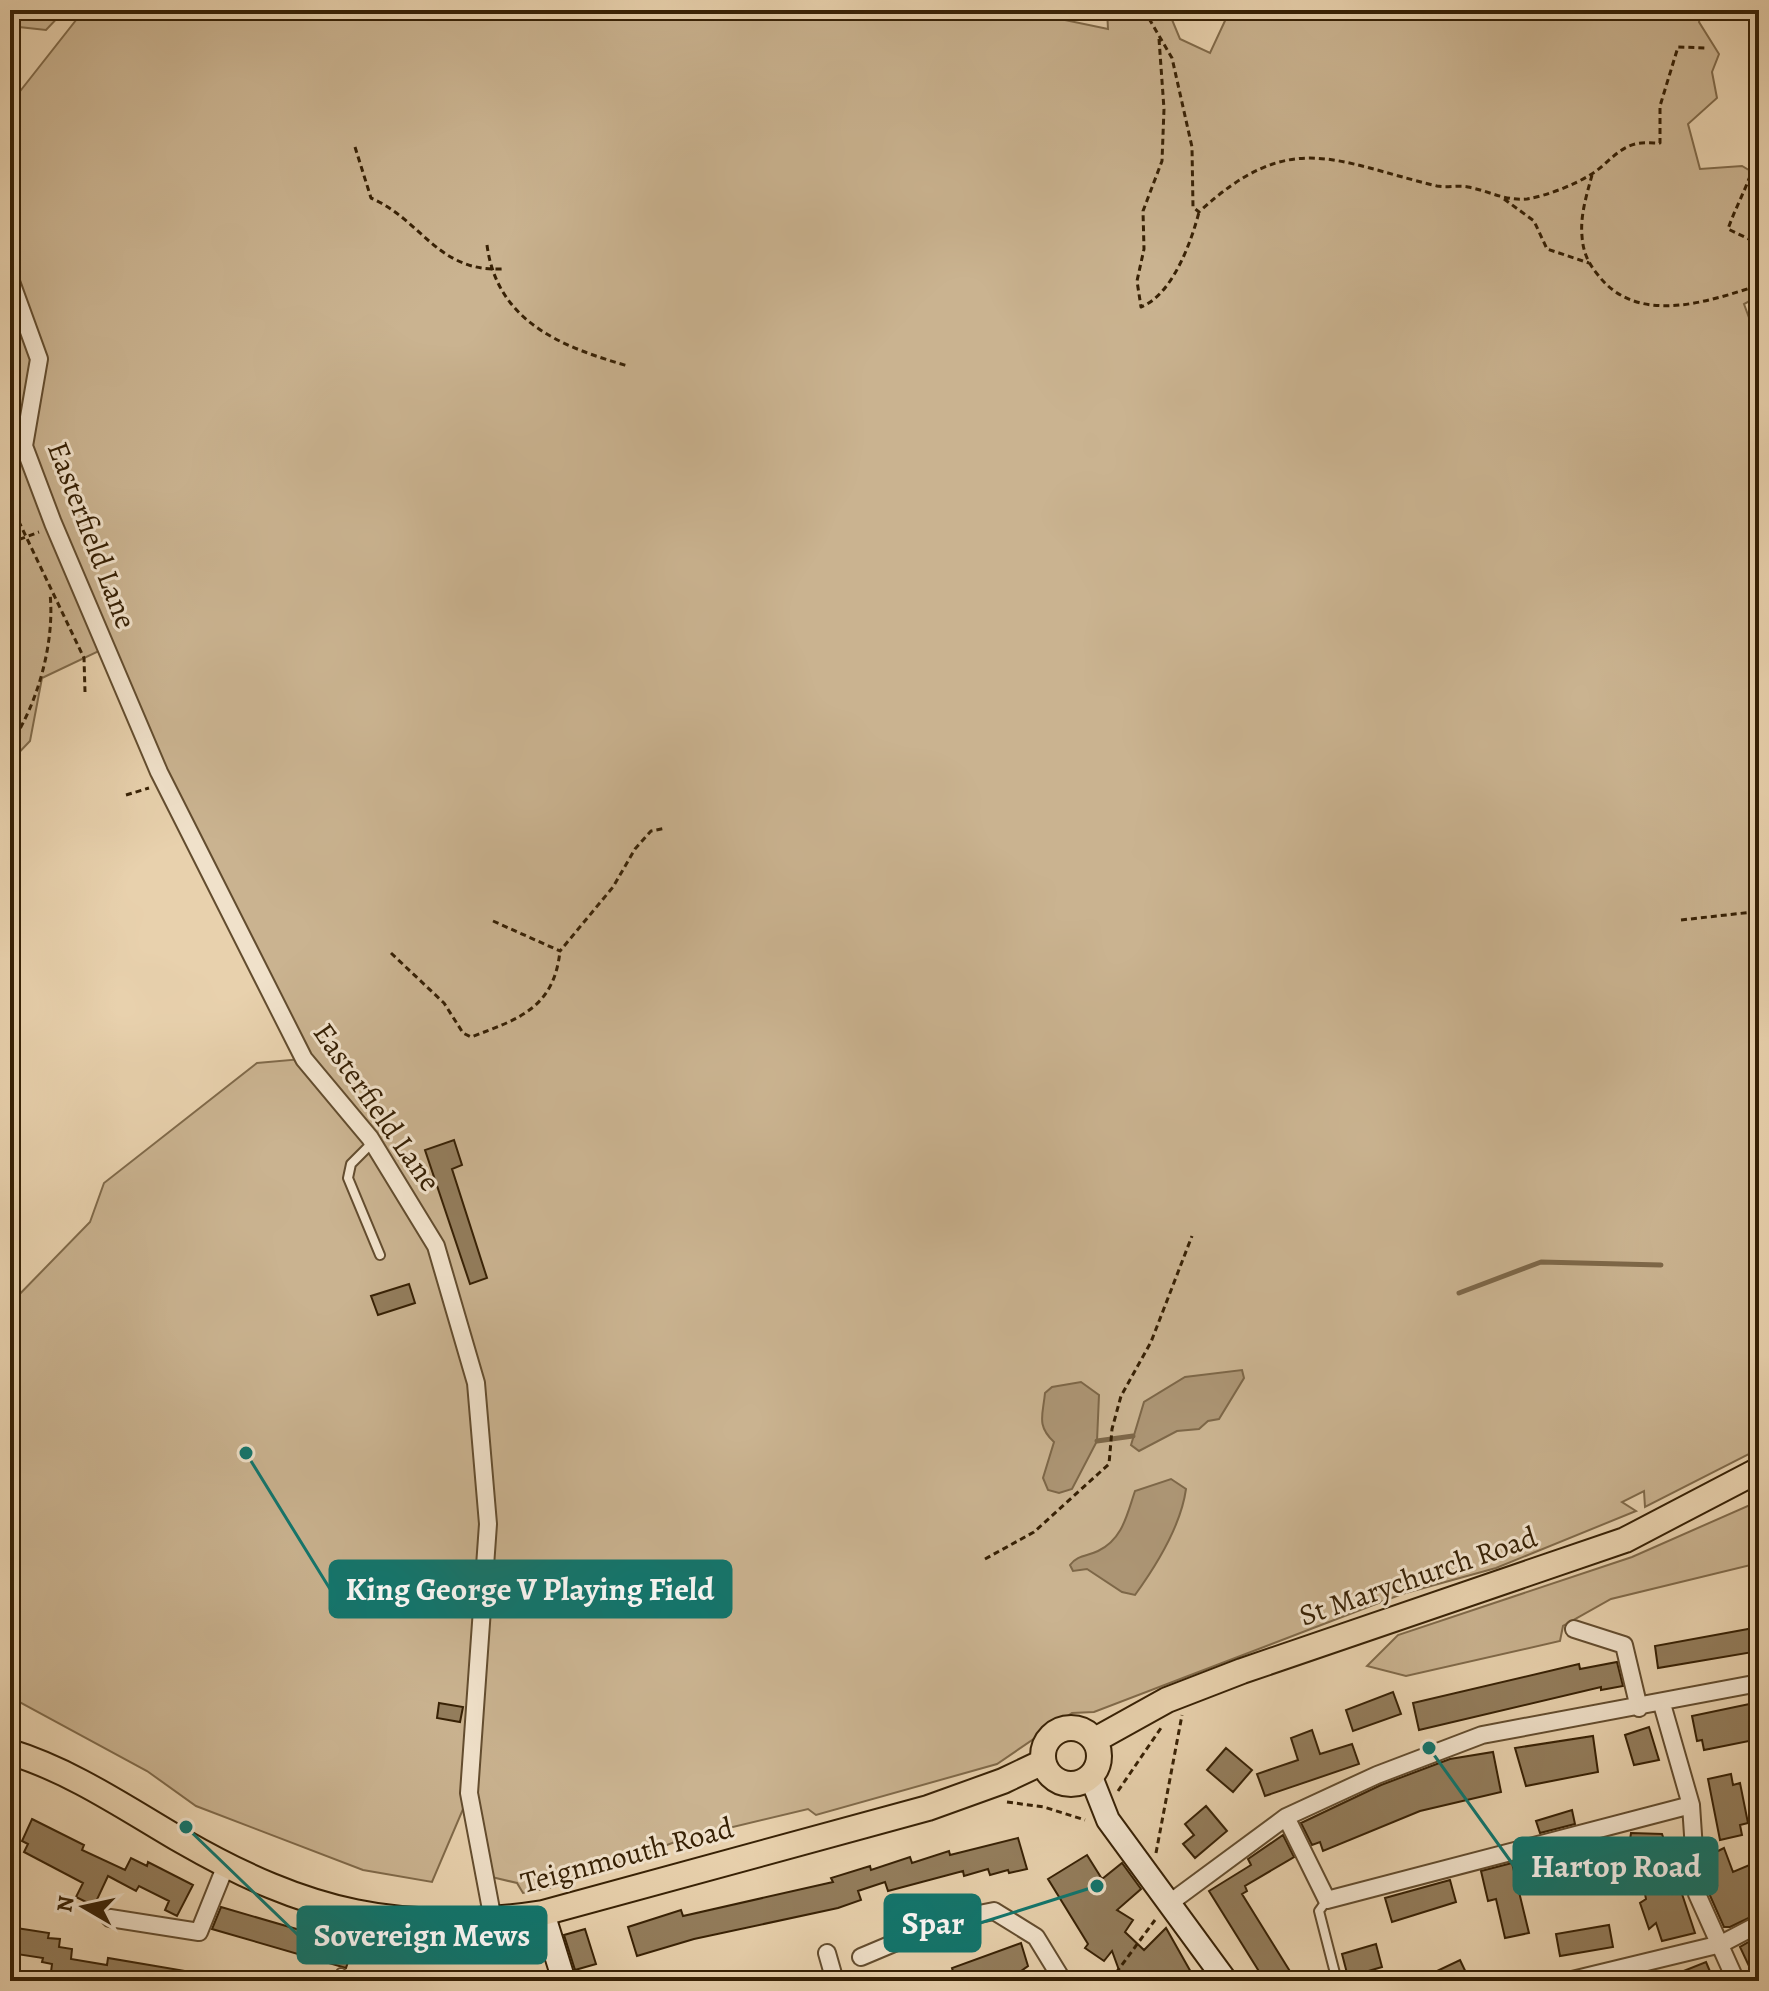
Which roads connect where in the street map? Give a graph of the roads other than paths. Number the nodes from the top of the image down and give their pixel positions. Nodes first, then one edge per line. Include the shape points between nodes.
1 (10, 279) edge
2 (373, 1142) junction
3 (380, 1255) dead end
4 (1759, 1470) edge
5 (1574, 1629) dead end
6 (1759, 1683) edge
7 (1662, 1704) junction
8 (1639, 1708) junction
9 (1095, 1740) junction
10 (10, 1752) edge
11 (1043, 1762) junction
12 (1091, 1777) junction
13 (1691, 1805) junction
14 (1286, 1817) junction
15 (226, 1865) junction
16 (1327, 1900) junction
17 (1171, 1902) junction
18 (543, 1913) junction
19 (110, 1918) dead end
20 (493, 1920) junction
21 (1759, 1924) edge
22 (1721, 1944) junction
23 (827, 1953) dead end
24 (861, 1957) dead end
25 (564, 1981) edge
26 (835, 1981) edge
27 (1063, 1981) edge
28 (1226, 1981) edge
29 (1337, 1981) edge
30 (1568, 1981) edge
31 (1736, 1981) edge

1 - 2 street, Easterfield Lane via 39,359 24,446 53,523 165,784 304,1059
2 - 3 lane via 351,1164 348,1178
2 - 20 street, Easterfield Lane via 436,1246 476,1383 488,1524 469,1793
4 - 9 main road, St Marychurch Road via 1625,1540 1328,1638 1187,1692
5 - 8 street via 1624,1645
6 - 7 street
7 - 8 street
7 - 13 street
8 - 14 street via 1482,1735
9 - 11 main road via 1080,1729 1060,1730 1046,1743
9 - 12 main road via 1100,1755
10 - 15 main road, Teignmouth Road via 88,1787
11 - 12 main road via 1051,1777 1066,1784
11 - 18 main road, Teignmouth Road via 928,1808
12 - 17 main road via 1106,1816
13 - 16 street
13 - 22 street via 1697,1894
14 - 16 street
14 - 17 street
15 - 19 street via 199,1932
15 - 20 main road, Teignmouth Road via 280,1892 356,1914 427,1922
16 - 29 lane via 1319,1911 1320,1923
17 - 28 main road
18 - 20 main road, Teignmouth Road
18 - 25 main road
21 - 22 street
22 - 30 street
22 - 31 street
23 - 26 street
24 - 27 street via 949,1920 994,1911 1036,1937

